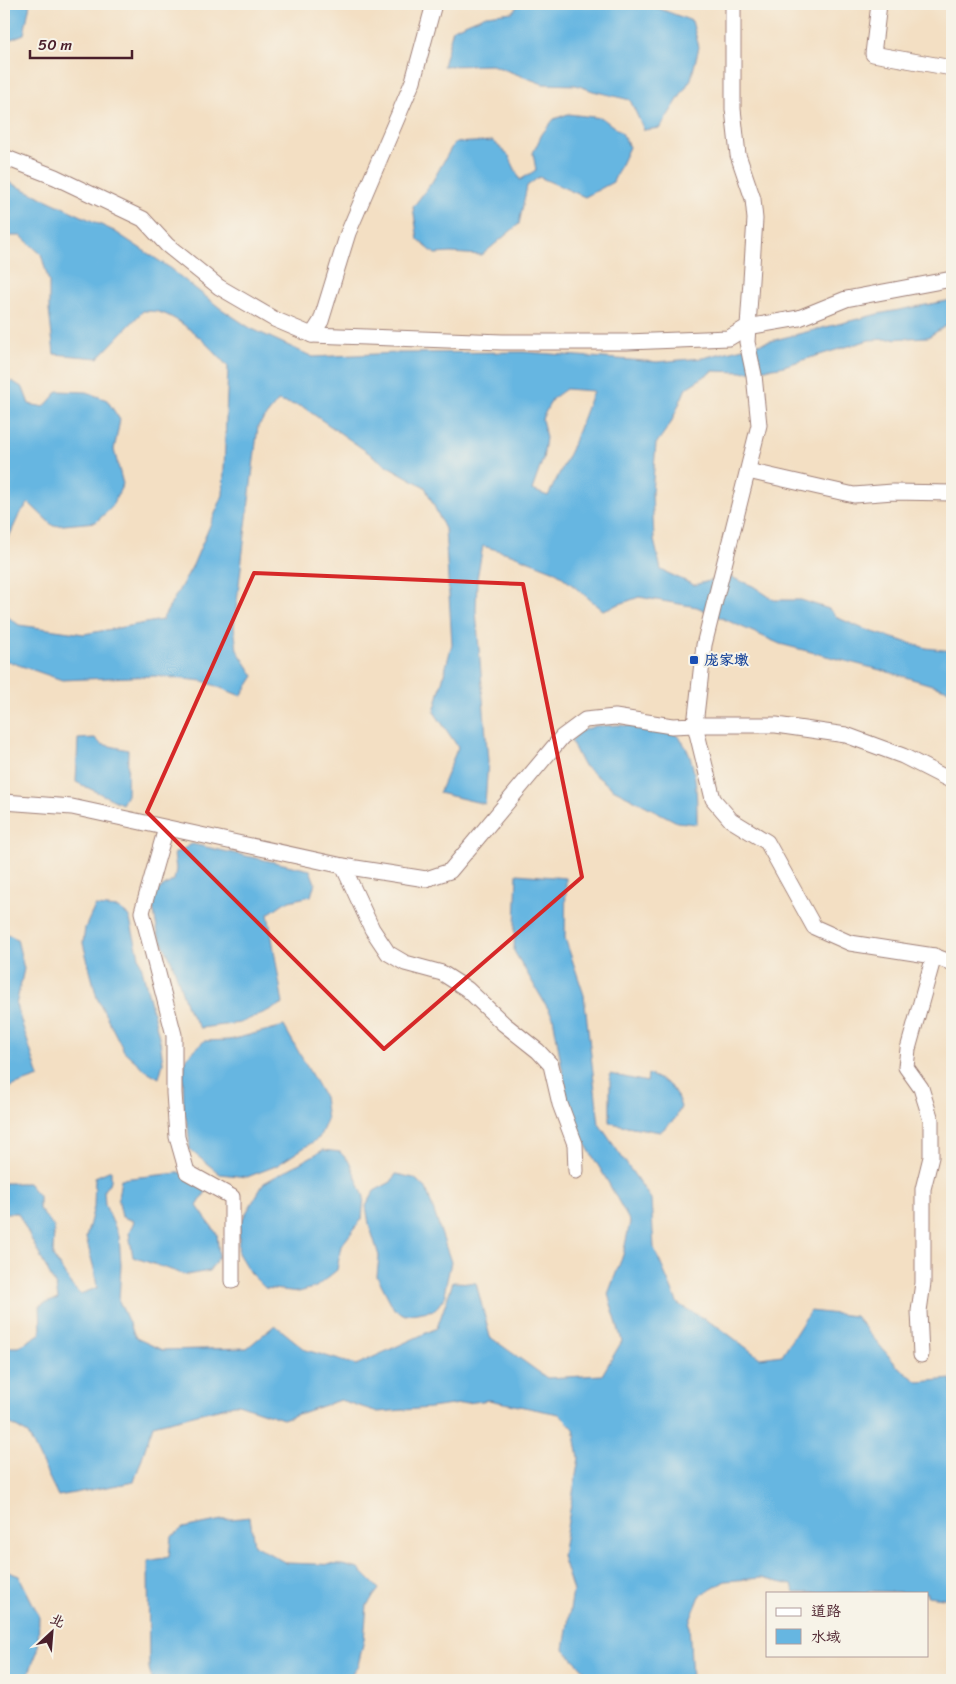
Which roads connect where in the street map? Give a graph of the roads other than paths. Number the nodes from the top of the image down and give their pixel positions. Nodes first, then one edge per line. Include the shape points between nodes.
1 (434, 4) edge
2 (733, 4) edge
3 (879, 4) edge
4 (952, 68) edge
5 (4, 157) edge
6 (952, 279) edge
7 (747, 334) junction
8 (312, 335) junction
9 (748, 471) junction
10 (952, 494) edge
11 (695, 725) junction
12 (952, 782) edge
13 (4, 802) edge
14 (166, 828) junction
15 (343, 866) junction
16 (934, 956) junction
17 (952, 962) edge
18 (576, 1171) dead end
19 (232, 1281) dead end
20 (921, 1355) dead end

1 - 8 street via 412,81 348,232 321,321
2 - 7 street via 733,109 738,156 753,199 755,220
3 - 4 street via 873,54
5 - 8 street via 55,177 143,219 167,245 219,287 274,319
6 - 7 street via 846,300
7 - 8 street via 729,338 627,342 502,342
7 - 9 street via 759,425
9 - 10 street via 854,495 893,492
9 - 11 street via 704,645
11 - 12 street via 776,725 846,735 902,756
11 - 15 street via 672,726 615,718 585,720 562,737 450,871 426,878
11 - 16 street via 713,799 731,820 767,842 814,928 850,943
13 - 14 street via 72,808
14 - 15 street
14 - 19 street via 142,912 174,1035 177,1137 186,1172 232,1197
15 - 18 street via 372,929 388,953 405,963 442,973 467,989 551,1065 560,1104 575,1144
16 - 17 street
16 - 20 street via 906,1067 921,1088 931,1120 931,1158 923,1189 923,1283 919,1311

